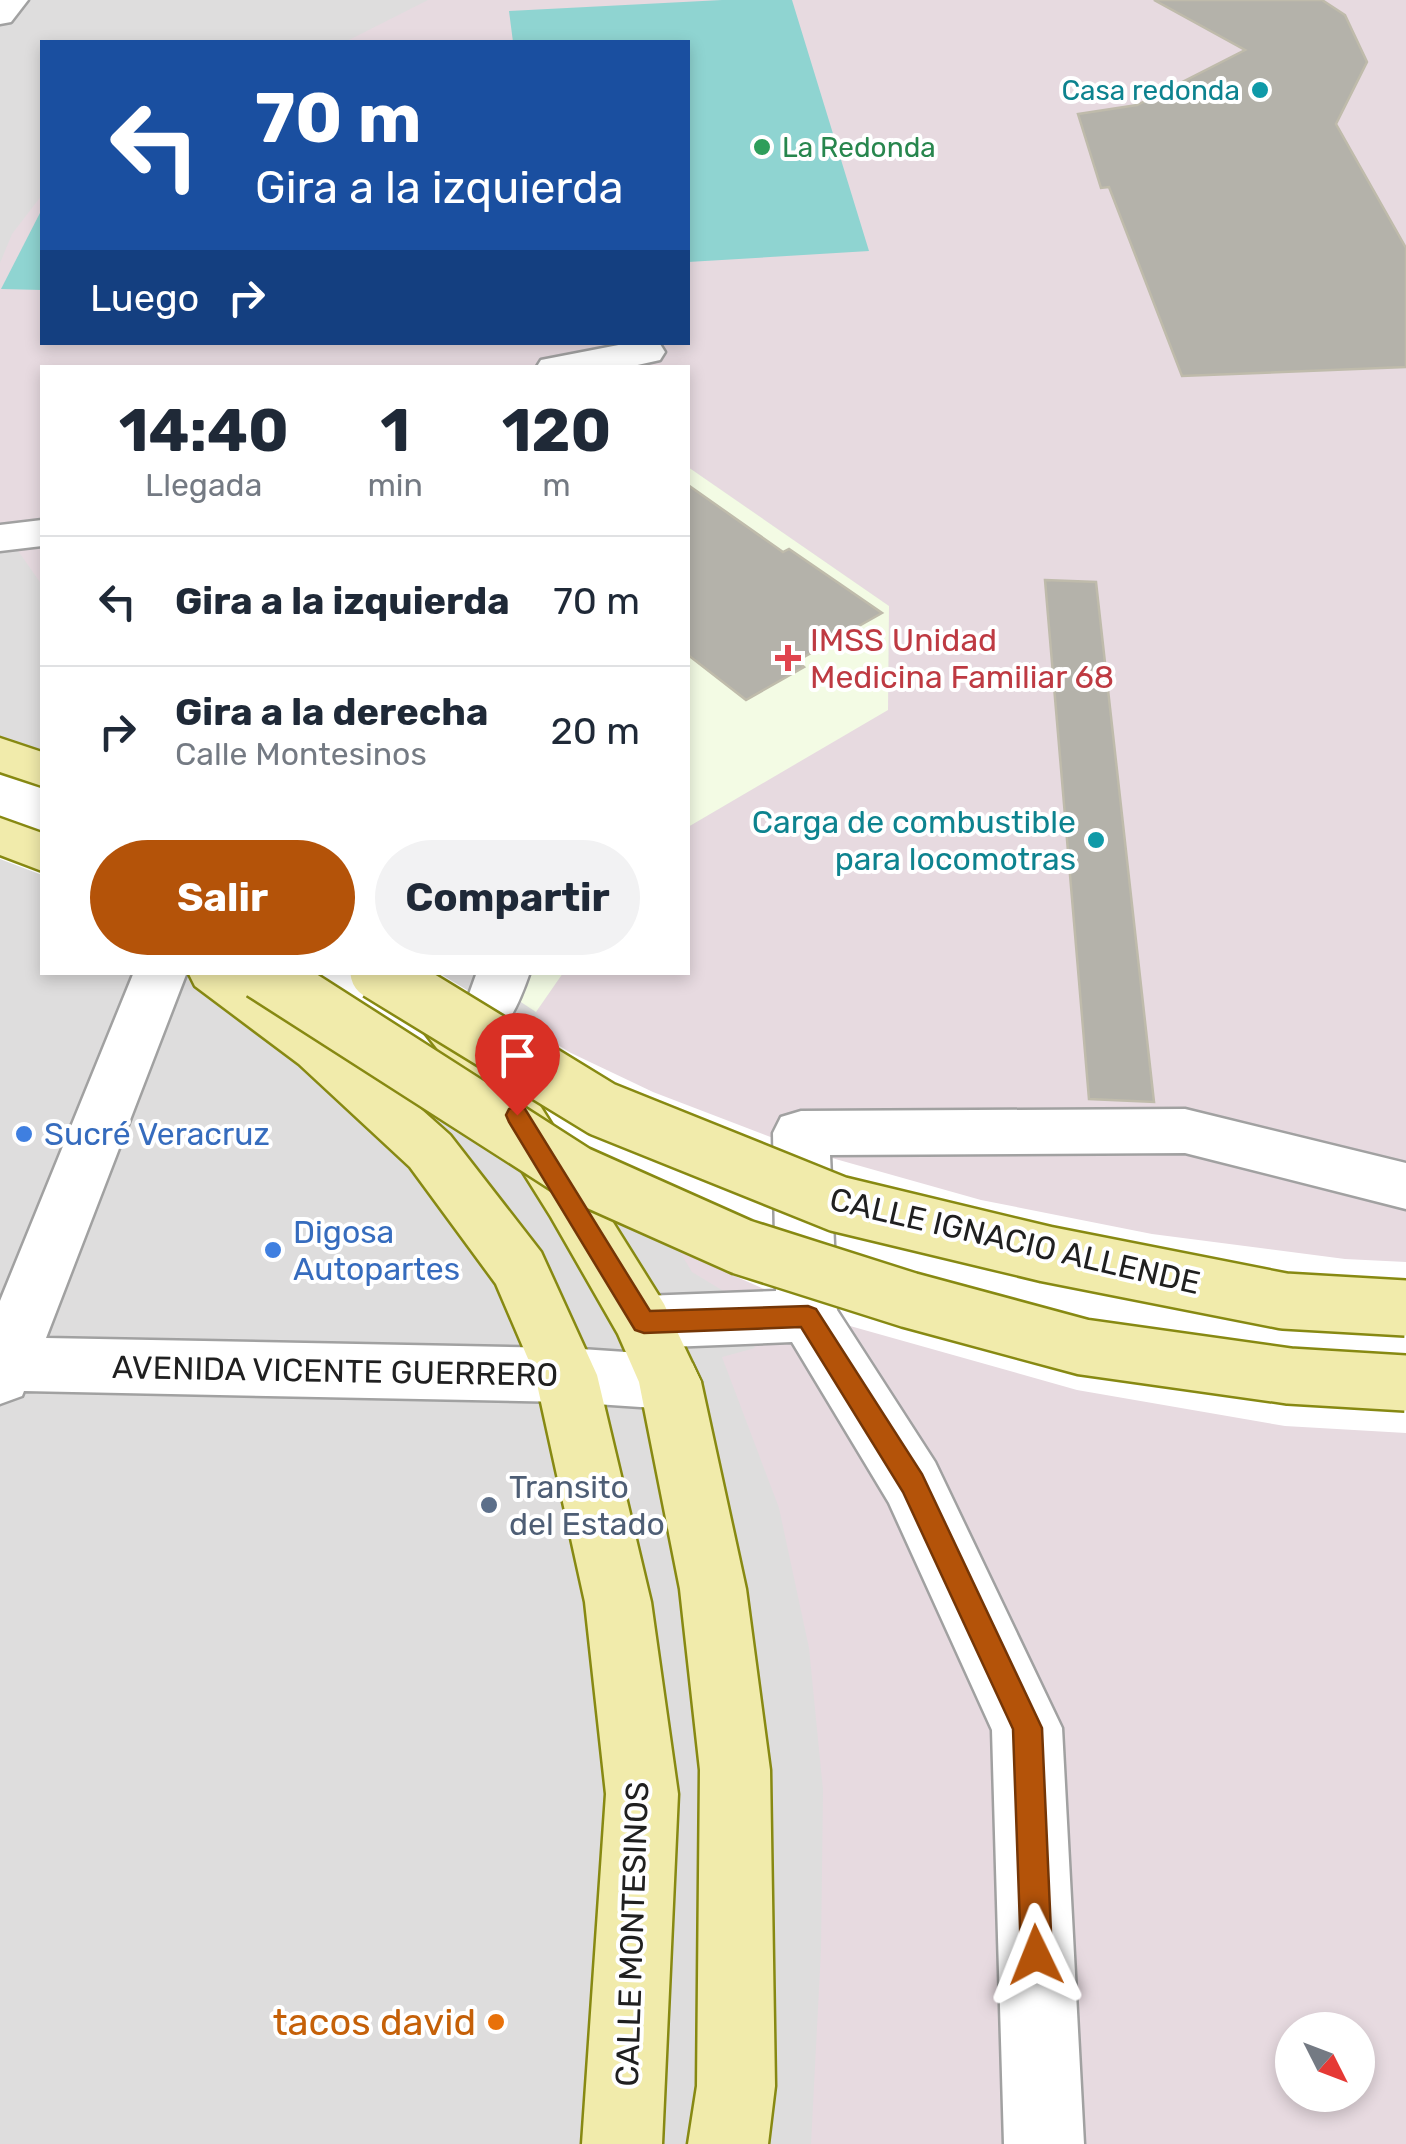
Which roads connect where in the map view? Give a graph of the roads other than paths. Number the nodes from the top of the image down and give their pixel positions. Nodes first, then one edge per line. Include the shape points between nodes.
1 (13, 0) edge
2 (0, 14) edge
3 (646, 352) dead end
4 (572, 365) edge
5 (40, 533) edge
6 (0, 538) edge
7 (0, 754) edge
8 (40, 769) edge
9 (0, 775) edge
10 (40, 787) edge
11 (0, 835) edge
12 (40, 852) edge
13 (0, 863) edge
14 (40, 879) edge
15 (160, 975) edge
16 (218, 975) edge
17 (267, 975) edge
18 (383, 975) edge
19 (394, 975) edge
20 (503, 975) edge
21 (461, 1035) junction
22 (1406, 1186) edge
23 (1406, 1308) edge
24 (808, 1316) junction
25 (657, 1352) junction
26 (2, 1368) edge
27 (566, 1376) junction
28 (1406, 1383) edge
29 (622, 2144) edge
30 (728, 2144) edge
31 (1044, 2144) edge

1 - 2 street
3 - 4 street
5 - 6 street
7 - 8 main road
9 - 10 main road
11 - 12 main road
13 - 14 main road
15 - 26 street
16 - 27 main road, CALLE MONTESINOS via 318,1049 430,1151 520,1270
17 - 28 main road, bridge via 576,1173 742,1247 1083,1347 1289,1376
18 - 23 main road, CALLE IGNACIO ALLENDE, bridge via 602,1109 838,1204 1284,1301
19 - 21 main road
20 - 21 street via 491,1008
21 - 25 main road via 520,1119
22 - 24 street via 1185,1131 802,1133
24 - 25 street, AVENIDA VICENTE GUERRERO
24 - 31 street via 912,1483 1028,1728
25 - 27 street, AVENIDA VICENTE GUERRERO
25 - 30 main road via 713,1590 735,1770 736,2086
26 - 27 street, AVENIDA VICENTE GUERRERO
27 - 29 main road, CALLE MONTESINOS via 618,1602 642,1794

